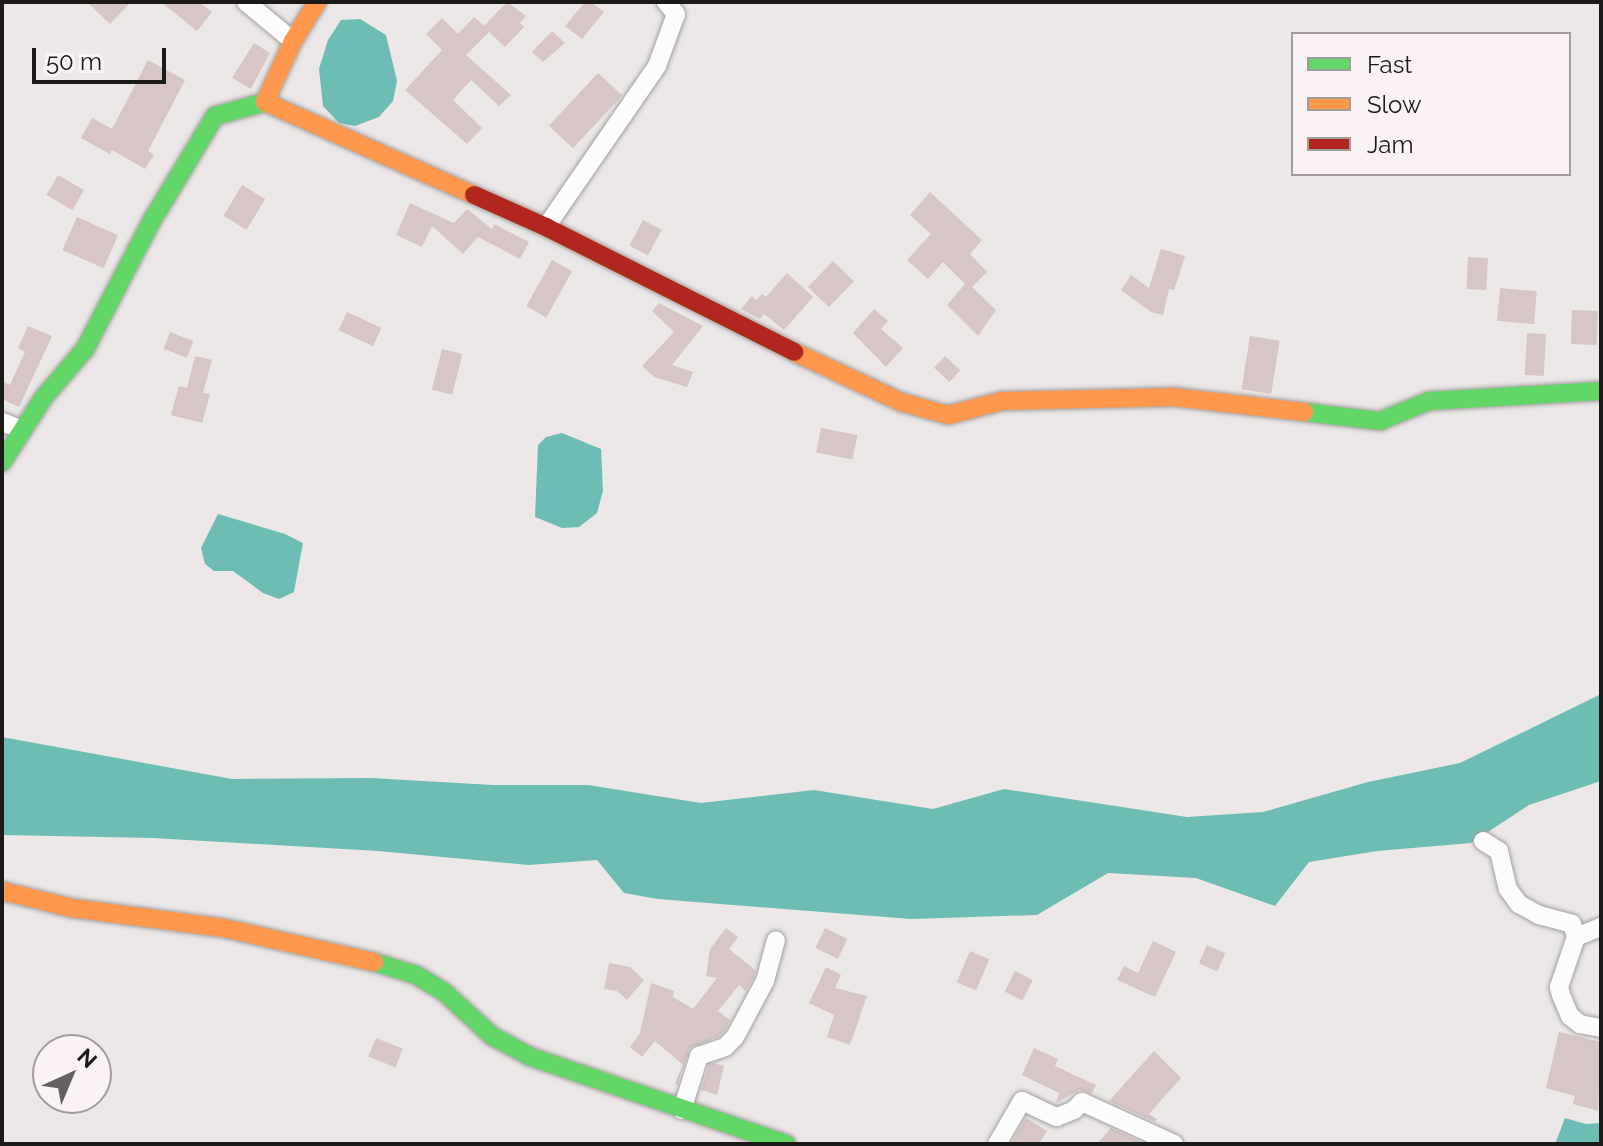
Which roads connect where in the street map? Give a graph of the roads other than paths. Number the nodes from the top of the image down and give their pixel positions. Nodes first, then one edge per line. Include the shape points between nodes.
1 (246, 2) edge
2 (317, 2) edge
3 (666, 2) edge
4 (293, 41) junction
5 (265, 102) junction
6 (546, 227) junction
7 (1601, 391) edge
8 (2, 422) edge
9 (23, 430) junction
10 (2, 462) edge
11 (1483, 841) dead end
12 (2, 891) edge
13 (1601, 927) edge
14 (1576, 937) junction
15 (776, 940) dead end
16 (1601, 1028) edge
17 (682, 1110) junction
18 (787, 1144) edge
19 (997, 1144) edge
20 (1174, 1144) edge

1 - 4 street
2 - 4 street
3 - 6 street via 676,14 657,66
4 - 5 street
5 - 6 street
5 - 9 street via 215,116 151,222 85,349
6 - 7 street via 753,333 901,402 948,415 1002,401 1174,397 1380,421 1429,401
8 - 9 street
9 - 10 street
11 - 14 street via 1499,851 1508,889 1519,904 1572,924
12 - 17 street via 72,908 224,928 386,965 443,991 492,1036 531,1057
13 - 14 street
14 - 16 street via 1561,995 1570,1016
15 - 17 street via 765,981 742,1024 725,1047 699,1056
17 - 18 street
19 - 20 street via 1022,1101 1057,1117 1082,1102

